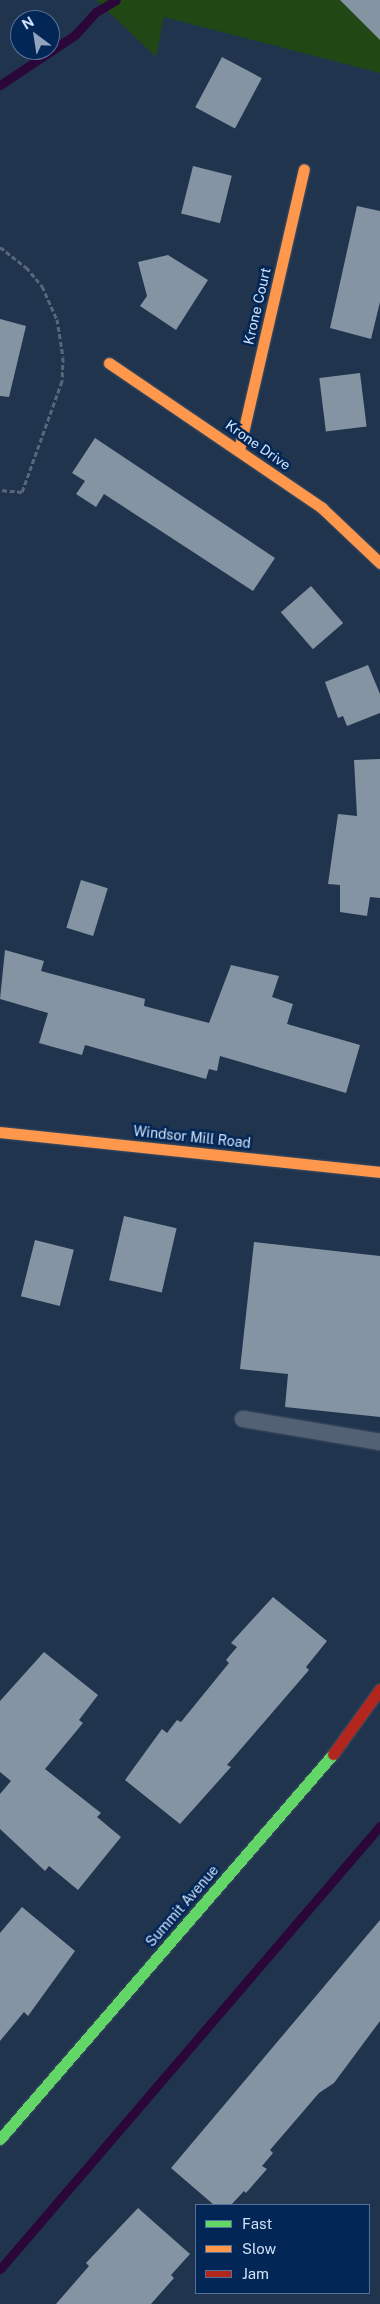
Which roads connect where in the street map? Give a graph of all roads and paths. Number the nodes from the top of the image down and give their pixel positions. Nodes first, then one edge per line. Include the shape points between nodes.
1 (304, 169) dead end
2 (0, 247) edge
3 (108, 363) dead end
4 (239, 450) junction
5 (0, 490) edge
6 (380, 563) edge
7 (0, 1132) edge
8 (380, 1172) edge
9 (243, 1420) dead end
10 (380, 1442) edge
11 (380, 1689) edge
12 (0, 2139) edge

1 - 4 street, Krone Court
2 - 5 path via 26,267 42,286 57,319 63,357 62,381 22,492
3 - 4 street, Krone Drive
4 - 6 street, Krone Drive via 322,508
7 - 8 street, Windsor Mill Road
9 - 10 lane
11 - 12 street, Summit Avenue via 345,1740

